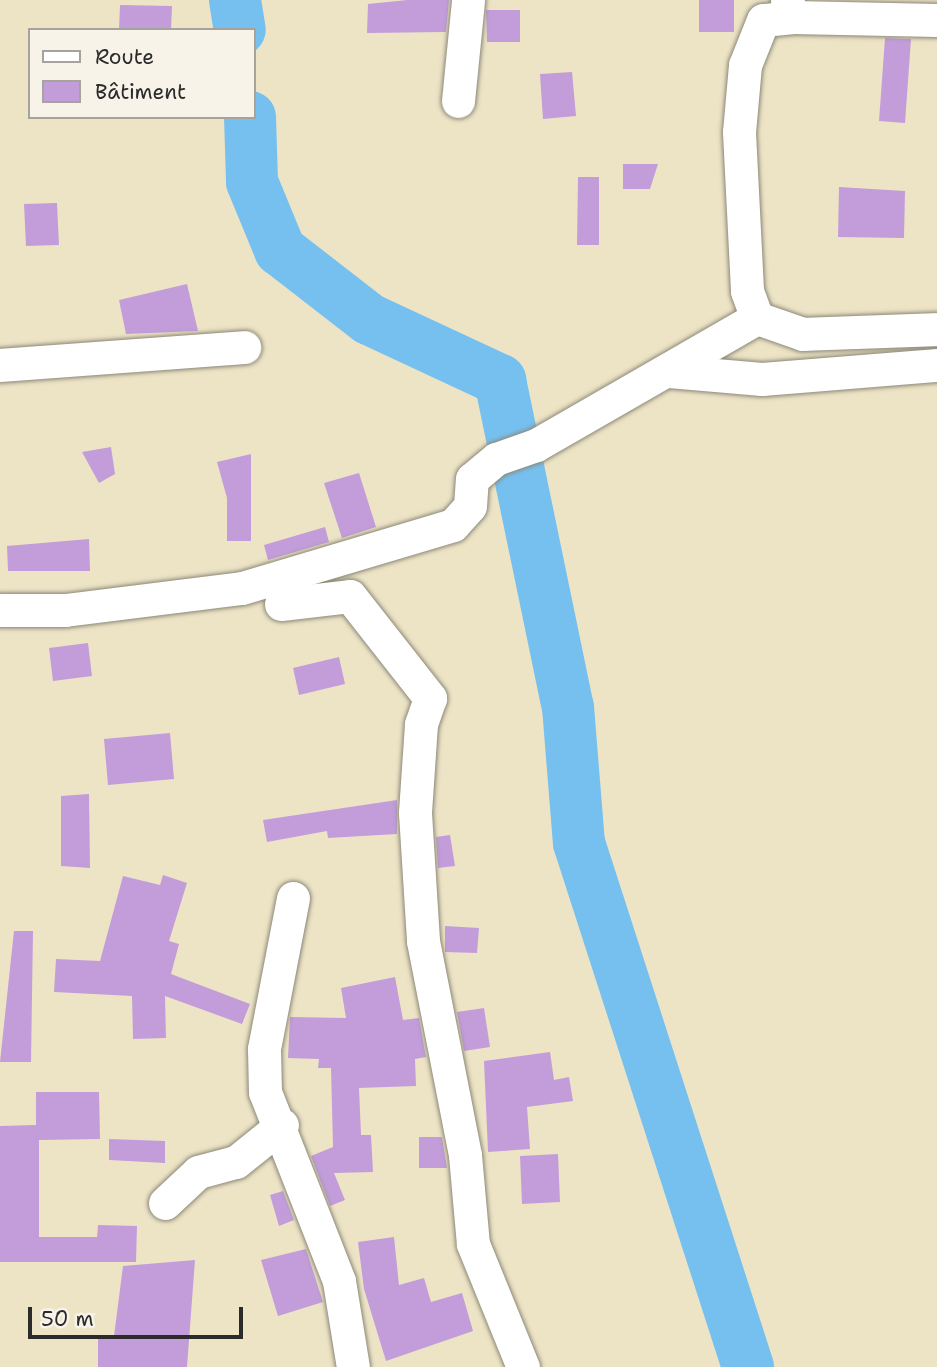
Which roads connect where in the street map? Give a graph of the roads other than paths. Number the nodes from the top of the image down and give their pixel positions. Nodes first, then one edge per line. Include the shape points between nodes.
1 (467, 0) edge
2 (790, 8) edge
3 (937, 20) edge
4 (458, 101) dead end
5 (757, 318) junction
6 (937, 329) edge
7 (244, 347) dead end
8 (0, 365) edge
9 (937, 365) edge
10 (669, 371) junction
11 (281, 604) dead end
12 (0, 610) edge
13 (293, 898) dead end
14 (282, 1125) junction
15 (165, 1203) dead end
16 (353, 1367) edge
17 (523, 1367) edge

1 - 4 street
2 - 3 street
2 - 5 street via 763,20 745,65 743,212 747,291
5 - 6 street via 803,334
5 - 10 street
7 - 8 street
9 - 10 street via 762,379
10 - 12 street via 612,397 536,445 496,459 472,479 470,506 453,526 242,588 65,610
11 - 17 street via 350,596 430,698 421,724 415,813 423,940 465,1155 473,1244
13 - 14 street via 264,1049 265,1092
14 - 15 street via 236,1162 198,1172
14 - 16 street via 339,1281

